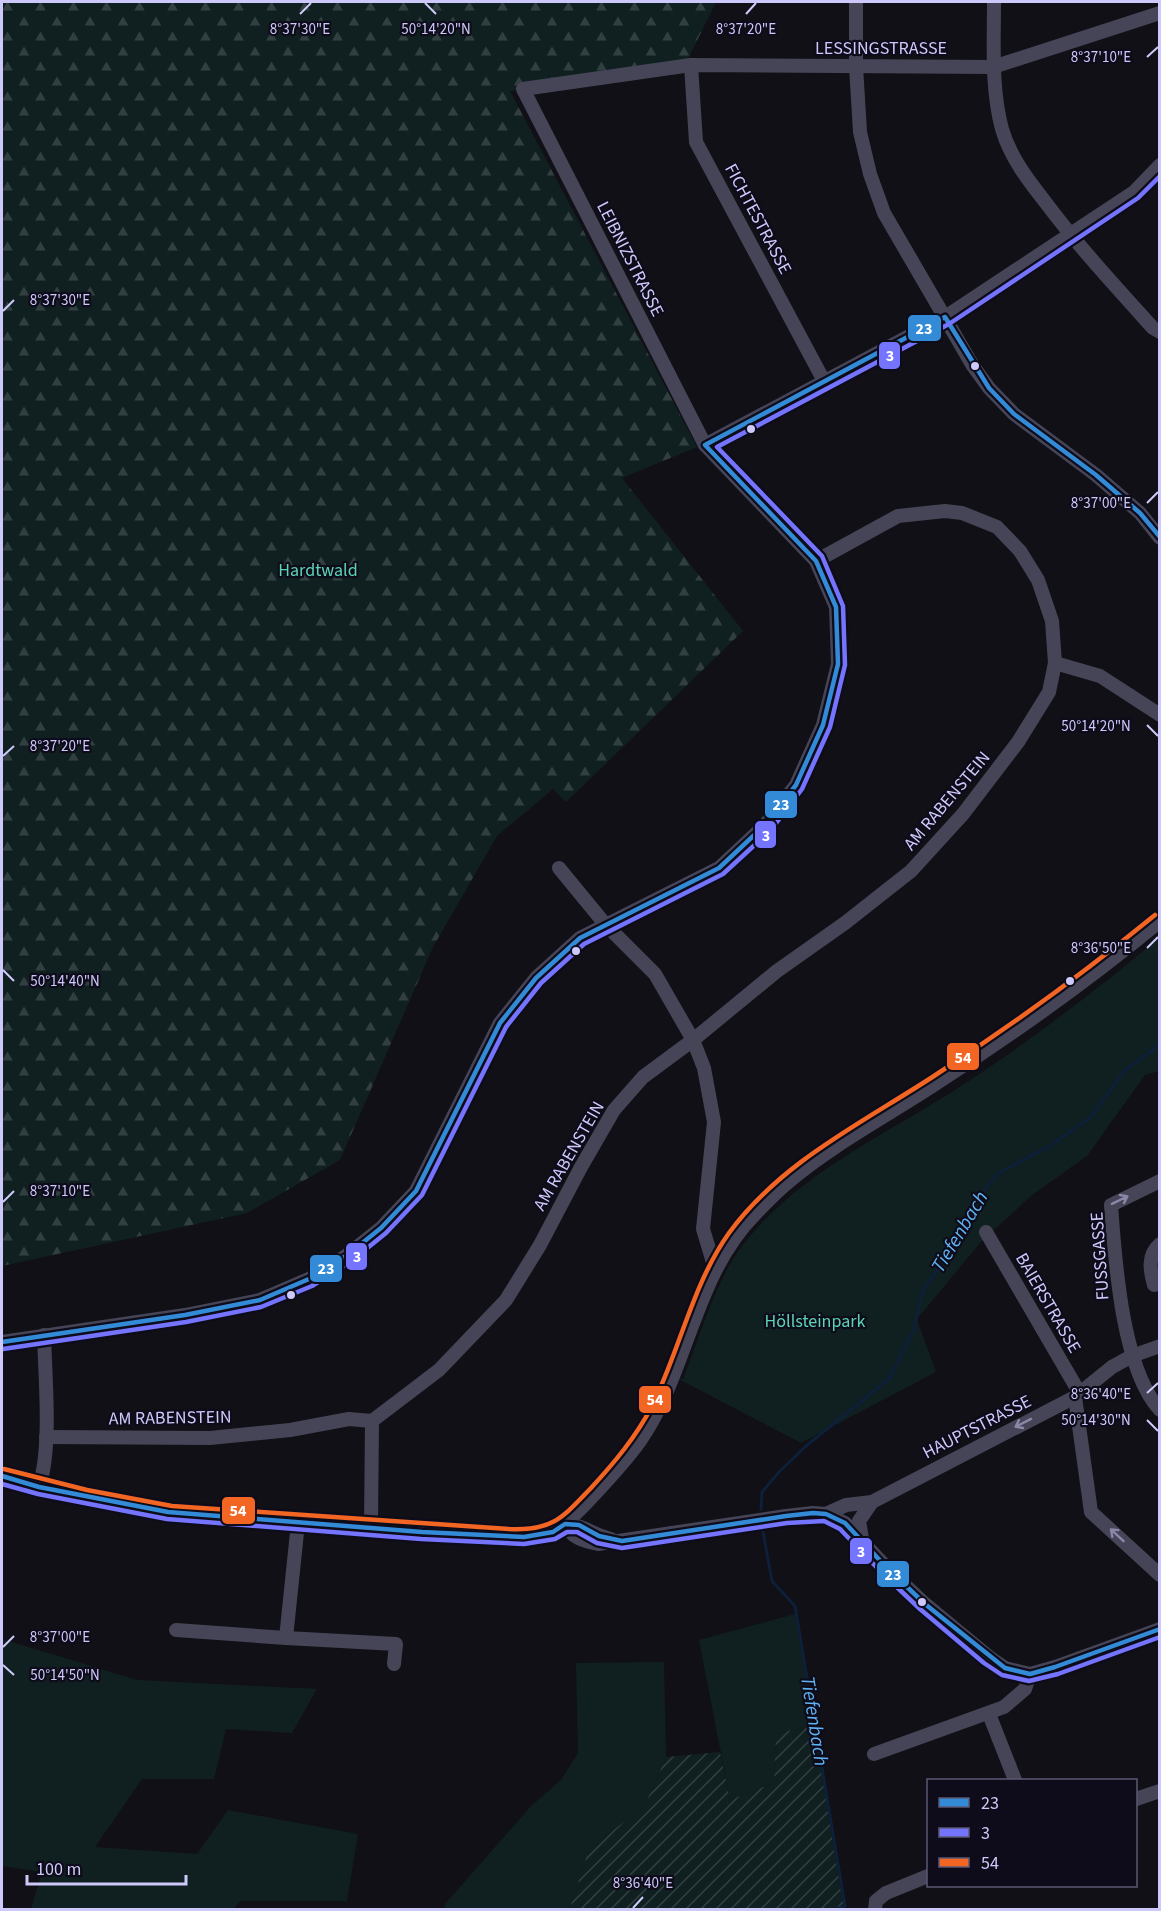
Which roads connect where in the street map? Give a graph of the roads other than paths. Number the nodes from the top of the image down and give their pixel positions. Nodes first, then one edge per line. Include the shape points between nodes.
1 (856, 2) edge
2 (994, 2) edge
3 (1160, 13) edge
4 (691, 65) junction
5 (856, 66) junction
6 (993, 67) junction
7 (523, 89) joint
8 (1160, 165) edge
9 (1071, 236) junction
10 (945, 317) junction
11 (1160, 332) edge
12 (825, 381) junction
13 (705, 445) junction
14 (1160, 538) edge
15 (816, 561) junction
16 (1055, 663) junction
17 (1160, 715) edge
18 (559, 868) dead end
19 (1160, 921) edge
20 (605, 924) junction
21 (693, 1040) junction
22 (1160, 1181) edge
23 (986, 1232) dead end
24 (1160, 1244) edge
25 (715, 1269) junction
26 (1154, 1285) dead end
27 (44, 1335) junction
28 (2, 1342) edge
29 (1160, 1346) edge
30 (1132, 1356) junction
31 (1077, 1395) junction
32 (1160, 1410) edge
33 (372, 1420) junction
34 (46, 1437) junction
35 (2, 1476) edge
36 (39, 1487) junction
37 (872, 1502) junction
38 (826, 1514) junction
39 (298, 1522) junction
40 (565, 1524) junction
41 (371, 1527) junction
42 (862, 1539) junction
43 (1160, 1575) edge
44 (1160, 1629) edge
45 (176, 1630) dead end
46 (286, 1638) junction
47 (394, 1664) dead end
48 (1030, 1674) junction
49 (989, 1714) junction
50 (874, 1754) dead end
51 (1015, 1779) edge
52 (1160, 1791) edge
53 (1137, 1799) edge
54 (927, 1876) edge
55 (875, 1910) edge

1 - 5 street
2 - 6 street
3 - 6 street, LESSINGSTRASSE
4 - 5 street, LESSINGSTRASSE
4 - 7 street, LESSINGSTRASSE
4 - 12 street, FICHTESTRASSE via 696,142
5 - 6 street, LESSINGSTRASSE
5 - 10 street via 860,132 870,174 884,213
6 - 9 street via 1009,148
7 - 13 street, LEIBNIZSTRASSE
8 - 9 street via 1134,192
9 - 10 street
9 - 11 street
10 - 12 street
10 - 14 street via 989,388 1014,414 1096,475 1140,513
12 - 13 street
13 - 15 street, LEIBNIZSTRASSE
15 - 16 street, AM RABENSTEIN via 898,516 945,511 962,513 997,527 1020,551 1038,580 1052,621
15 - 20 street via 836,608 838,664 823,725 796,785 765,825 719,868
16 - 17 street via 1100,676
16 - 21 street, AM RABENSTEIN via 1049,692 1018,742 963,814 911,872 777,971
18 - 20 street
19 - 25 street via 1037,1015 786,1183 751,1218
20 - 21 street via 655,974
20 - 27 street via 580,938 536,978 500,1023 416,1191 381,1228 346,1256 309,1279 260,1300
21 - 25 street via 704,1068 714,1122 703,1229
21 - 33 street, AM RABENSTEIN via 643,1077 614,1110 506,1300 439,1370
30 -> 22 street, FUSSGASSE via 1117,1276 1111,1205
23 - 31 street, BAIERSTRASSE
24 - 26 street via 1153,1251 1150,1270
25 - 40 street via 673,1377 643,1437
27 - 28 street
27 - 34 street
29 - 30 street, HAUPTSTRASSE
30 - 31 street, HAUPTSTRASSE via 1102,1373
30 - 32 street via 1150,1400
31 -> 37 street, HAUPTSTRASSE
43 -> 31 street via 1091,1512
33 - 34 street, AM RABENSTEIN via 349,1419 210,1438
33 - 41 street
34 - 36 street
35 - 36 street
36 - 39 street via 168,1512
37 - 38 street, HAUPTSTRASSE via 846,1505
37 - 42 street via 859,1521
38 - 40 street via 786,1516 622,1541 599,1536 579,1525
38 - 42 street via 845,1523
39 - 41 street
39 - 46 street
40 - 41 street via 553,1532 524,1538
42 - 48 street via 925,1604 988,1658 1005,1668
44 - 48 street
45 - 46 street
46 - 47 street via 396,1644
48 - 49 street via 1025,1689
49 - 50 street
49 - 51 street
52 - 53 street
54 - 55 street via 885,1893 876,1901

